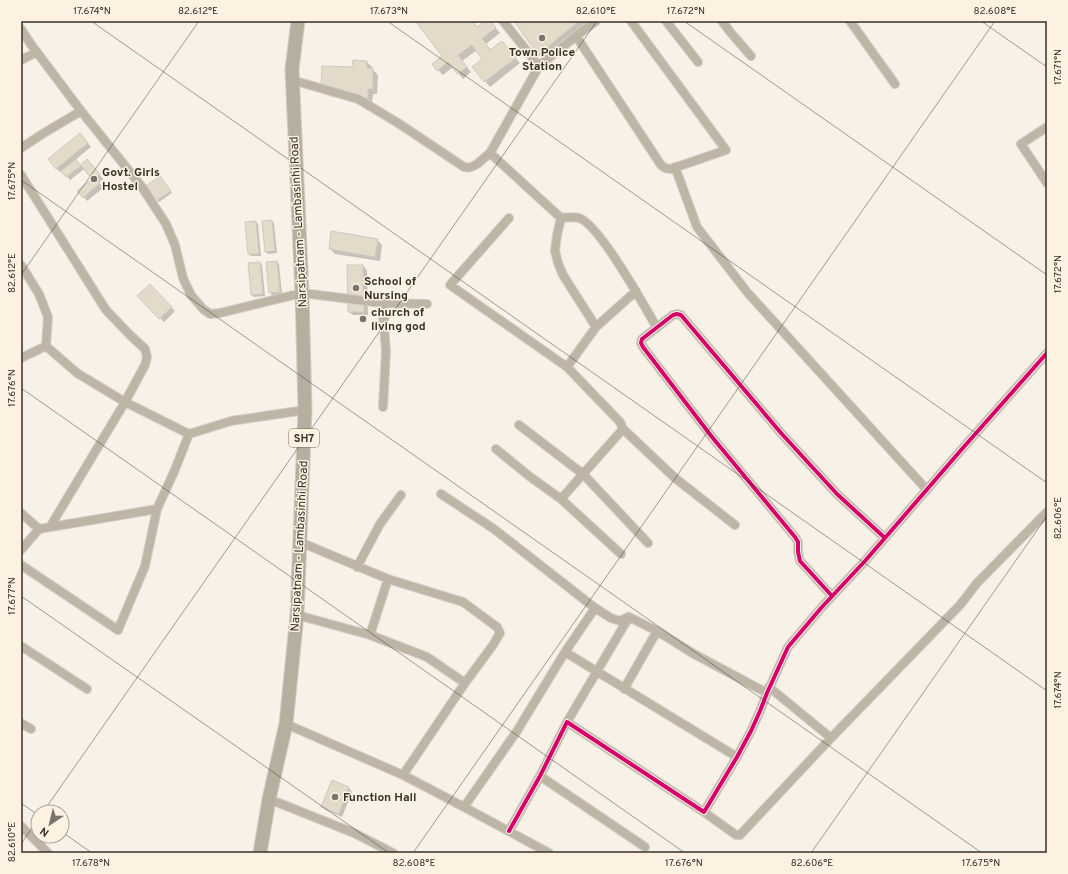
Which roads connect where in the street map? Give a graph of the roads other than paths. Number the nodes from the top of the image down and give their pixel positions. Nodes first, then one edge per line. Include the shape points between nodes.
1 (298, 21) edge
2 (503, 21) edge
3 (596, 21) edge
4 (631, 21) edge
5 (666, 21) edge
6 (722, 21) edge
7 (850, 21) edge
8 (21, 29) edge
9 (576, 36) junction
10 (37, 52) junction
11 (751, 56) dead end
12 (21, 60) edge
13 (698, 62) dead end
14 (539, 66) junction
15 (292, 80) junction
16 (895, 84) dead end
17 (81, 111) junction
18 (1047, 127) edge
19 (21, 148) edge
20 (490, 153) junction
21 (675, 167) junction
22 (21, 175) edge
23 (1047, 184) edge
24 (509, 218) dead end
25 (561, 218) junction
26 (21, 265) edge
27 (636, 291) junction
28 (302, 292) junction
29 (382, 302) junction
30 (427, 304) dead end
31 (596, 327) junction
32 (657, 328) junction
33 (46, 346) junction
34 (1047, 354) edge
35 (21, 358) edge
36 (567, 367) junction
37 (125, 402) junction
38 (383, 407) dead end
39 (306, 410) junction
40 (518, 425) dead end
41 (624, 429) junction
42 (189, 434) junction
43 (496, 449) dead end
44 (583, 474) junction
45 (927, 490) junction
46 (441, 494) dead end
47 (401, 495) dead end
48 (561, 499) junction
49 (157, 509) junction
50 (1047, 512) edge
51 (21, 513) edge
52 (735, 525) dead end
53 (50, 528) junction
54 (39, 530) junction
55 (885, 538) junction
56 (300, 542) junction
57 (648, 543) dead end
58 (21, 550) edge
59 (621, 554) dead end
60 (21, 565) edge
61 (357, 567) junction
62 (388, 579) junction
63 (832, 596) junction
64 (595, 608) junction
65 (298, 615) junction
66 (629, 617) junction
67 (657, 631) junction
68 (370, 635) junction
69 (21, 646) edge
70 (565, 652) junction
71 (597, 672) junction
72 (465, 683) junction
73 (87, 689) dead end
74 (624, 689) junction
75 (768, 690) junction
76 (567, 722) junction
77 (21, 723) edge
78 (286, 724) junction
79 (31, 729) dead end
80 (831, 738) junction
81 (737, 756) junction
82 (403, 775) junction
83 (540, 776) junction
84 (269, 799) junction
85 (464, 807) junction
86 (704, 812) junction
87 (21, 826) edge
88 (509, 831) junction
89 (645, 847) dead end
90 (48, 853) edge
91 (260, 853) edge
92 (393, 853) edge
93 (549, 853) edge

1 - 15 main road, Narsipatnam - Lambasinhi Road / SH7
2 - 14 street
3 - 9 street
4 - 21 street via 726,150
5 - 13 street
6 - 11 street
7 - 16 street
8 - 10 street
9 - 14 street
9 - 21 street via 661,165 671,169
10 - 12 street
10 - 17 street
14 - 20 street
15 - 20 street via 358,99 464,167 474,166
15 - 28 main road, Narsipatnam - Lambasinhi Road / SH7
17 - 19 street
17 - 28 street via 142,186 166,224 175,244 191,295 210,314 220,314
18 - 23 street via 1021,144
20 - 25 street
21 - 45 street via 698,227 747,292
22 - 37 street via 106,310 145,349 145,364
24 - 36 street via 450,285
25 - 27 street via 580,218 587,223 599,235
25 - 31 street via 555,251 558,263
26 - 33 street via 39,294 48,317
27 - 31 street
27 - 32 street
28 - 29 street
28 - 39 main road, Narsipatnam - Lambasinhi Road / SH7
29 - 30 street
29 - 38 street via 386,351
31 - 36 street
32 - 55 street via 673,315 681,315 781,433 837,494
32 - 63 street via 642,339 643,347 712,437 795,537 800,561
33 - 35 street
33 - 37 street via 77,373
34 - 45 street
36 - 41 street
37 - 42 street
37 - 53 street
39 - 42 street via 231,421
39 - 56 main road, Narsipatnam - Lambasinhi Road / SH7
40 - 44 street
41 - 44 street
41 - 52 street via 675,478
42 - 49 street
43 - 48 street
44 - 48 street
44 - 57 street
45 - 55 street
46 - 64 street via 494,529
47 - 61 street via 380,524
48 - 59 street
49 - 53 street
49 - 60 street via 145,566 118,630
50 - 80 street
51 - 54 street
53 - 54 street
54 - 58 street
55 - 63 street
56 - 61 street
56 - 65 main road, Narsipatnam - Lambasinhi Road / SH7
61 - 62 street
62 - 68 street
62 - 72 street via 463,602 497,628 500,633 498,638
63 - 75 street via 788,647
64 - 66 street via 618,621
64 - 70 street
65 - 68 street
65 - 78 main road, Narsipatnam - Lambasinhi Road / SH7
66 - 67 street
66 - 71 street
67 - 74 street
67 - 75 street via 694,654
68 - 72 street via 427,657
69 - 73 street
70 - 71 street
70 - 85 street via 517,731
71 - 74 street
71 - 76 street
72 - 82 street
74 - 81 street
75 - 80 street
75 - 81 street via 751,731
76 - 83 street
76 - 86 street
77 - 79 street
78 - 82 street
78 - 84 main road, Narsipatnam - Lambasinhi Road / SH7
80 - 86 street via 740,835 736,835
81 - 86 street
82 - 85 street
83 - 88 street
83 - 89 street
84 - 91 main road, Narsipatnam - Lambasinhi Road / SH7
84 - 92 street via 354,833
85 - 88 street
87 - 90 street
88 - 93 street

